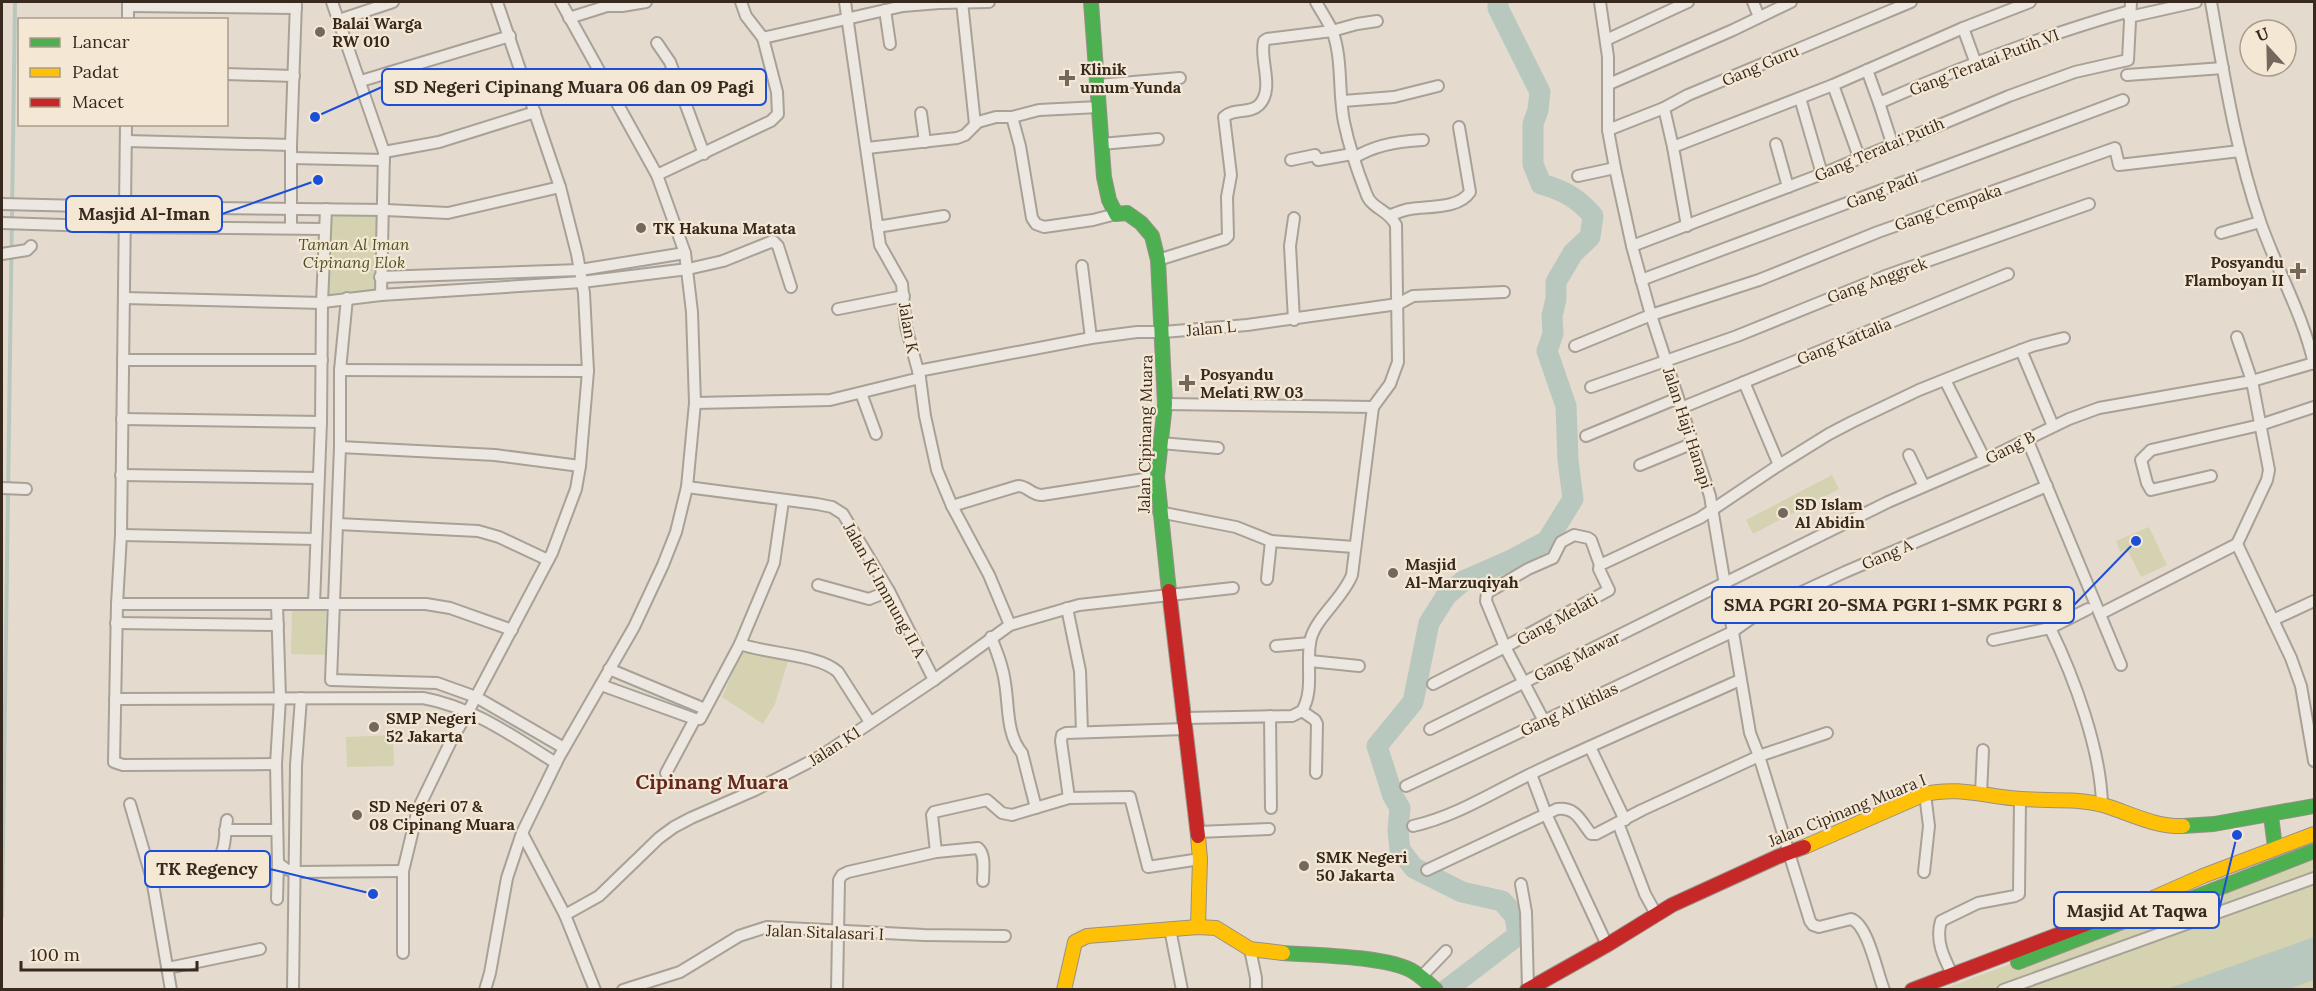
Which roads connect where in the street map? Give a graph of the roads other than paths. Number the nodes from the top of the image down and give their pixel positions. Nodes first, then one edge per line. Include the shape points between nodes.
1 (332, 2) edge
2 (393, 2) edge
3 (497, 2) edge
4 (561, 2) edge
5 (646, 2) edge
6 (741, 2) edge
7 (845, 2) edge
8 (962, 2) edge
9 (989, 2) edge
10 (1091, 2) edge
11 (1316, 2) edge
12 (1600, 2) edge
13 (1688, 2) edge
14 (1753, 2) edge
15 (1791, 2) edge
16 (1911, 2) edge
17 (2030, 2) edge
18 (2196, 2) edge
19 (2211, 2) edge
20 (128, 4) edge
21 (903, 4) edge
22 (296, 5) edge
23 (885, 10) junction
24 (2130, 10) edge
25 (1759, 17) junction
26 (569, 18) junction
27 (339, 20) junction
28 (847, 21) junction
29 (1377, 21) dead end
30 (1963, 28) junction
31 (1332, 32) junction
32 (510, 36) junction
33 (763, 38) junction
34 (1606, 40) junction
35 (657, 43) dead end
36 (890, 44) dead end
37 (1975, 62) junction
38 (2223, 68) junction
39 (1867, 70) junction
40 (228, 74) edge
41 (2127, 75) dead end
42 (294, 76) junction
43 (1180, 78) dead end
44 (361, 81) junction
45 (1609, 84) junction
46 (1098, 85) junction
47 (1833, 85) junction
48 (1438, 86) dead end
49 (1800, 98) junction
50 (2123, 100) dead end
51 (1343, 101) junction
52 (1879, 103) junction
53 (1099, 107) junction
54 (1664, 108) junction
55 (535, 112) junction
56 (921, 113) dead end
57 (1012, 117) junction
58 (975, 124) junction
59 (126, 126) edge
60 (1459, 127) dead end
61 (1608, 130) junction
62 (1158, 138) dead end
63 (1422, 140) dead end
64 (126, 141) junction
65 (925, 142) junction
66 (1892, 143) junction
67 (1101, 144) junction
68 (1776, 144) dead end
69 (291, 145) junction
70 (1673, 147) junction
71 (867, 148) junction
72 (2240, 150) junction
73 (704, 154) junction
74 (384, 156) junction
75 (1353, 156) junction
76 (1858, 157) junction
77 (291, 158) junction
78 (1291, 160) dead end
79 (1615, 168) junction
80 (1822, 174) junction
81 (657, 175) junction
82 (1578, 176) dead end
83 (560, 187) junction
84 (1788, 187) junction
85 (2, 204) edge
86 (2089, 204) dead end
87 (125, 207) junction
88 (291, 209) junction
89 (326, 209) junction
90 (384, 210) junction
91 (1116, 214) junction
92 (1391, 215) junction
93 (945, 216) dead end
94 (1294, 218) dead end
95 (2260, 222) junction
96 (2, 223) edge
97 (1687, 226) junction
98 (125, 227) junction
99 (877, 227) junction
100 (291, 228) junction
101 (324, 229) junction
102 (2221, 233) dead end
103 (31, 246) dead end
104 (1632, 246) junction
105 (685, 253) junction
106 (2, 254) edge
107 (1158, 260) junction
108 (1082, 266) dead end
109 (688, 269) junction
110 (580, 270) junction
111 (2008, 274) dead end
112 (380, 277) junction
113 (1641, 280) junction
114 (582, 282) junction
115 (791, 286) dead end
116 (1504, 292) dead end
117 (381, 294) junction
118 (904, 296) junction
119 (124, 298) junction
120 (347, 298) junction
121 (322, 302) junction
122 (1398, 304) junction
123 (838, 309) dead end
124 (1651, 315) junction
125 (1294, 320) junction
126 (1163, 332) junction
127 (2237, 337) dead end
128 (1091, 338) junction
129 (2064, 338) dead end
130 (1575, 346) dead end
131 (2021, 350) junction
132 (123, 360) junction
133 (322, 360) junction
134 (1667, 362) junction
135 (2314, 364) edge
136 (340, 369) junction
137 (588, 371) junction
138 (919, 374) junction
139 (1945, 380) junction
140 (2252, 381) junction
141 (1744, 382) junction
142 (1591, 387) dead end
143 (861, 393) junction
144 (695, 403) junction
145 (1679, 403) junction
146 (1165, 404) junction
147 (1373, 407) junction
148 (2314, 408) edge
149 (122, 419) junction
150 (321, 422) junction
151 (2260, 424) junction
152 (2053, 426) junction
153 (876, 434) dead end
154 (1586, 436) dead end
155 (2027, 439) junction
156 (1161, 443) junction
157 (1691, 444) junction
158 (340, 447) junction
159 (1218, 448) dead end
160 (1909, 454) dead end
161 (1985, 459) junction
162 (1640, 465) dead end
163 (1779, 465) junction
164 (580, 466) junction
165 (122, 476) junction
166 (2211, 476) dead end
167 (1157, 477) junction
168 (317, 478) junction
169 (1924, 486) junction
170 (2048, 486) junction
171 (687, 487) junction
172 (7, 488) edge
173 (26, 489) dead end
174 (783, 501) junction
175 (952, 506) junction
176 (1711, 509) junction
177 (1159, 512) junction
178 (338, 524) junction
179 (121, 535) junction
180 (316, 539) junction
181 (1271, 541) junction
182 (2237, 544) junction
183 (1354, 547) junction
184 (548, 560) junction
185 (1600, 565) junction
186 (1268, 579) dead end
187 (1725, 583) junction
188 (818, 585) dead end
189 (1233, 588) dead end
190 (889, 591) junction
191 (1170, 594) junction
192 (2314, 600) edge
193 (117, 604) junction
194 (277, 604) junction
195 (314, 604) junction
196 (334, 604) junction
197 (1067, 608) junction
198 (2088, 609) dead end
199 (2100, 614) junction
200 (2273, 620) junction
201 (116, 623) junction
202 (278, 625) junction
203 (1010, 625) junction
204 (2050, 628) junction
205 (512, 630) junction
206 (1732, 632) junction
207 (991, 637) junction
208 (1993, 640) dead end
209 (1310, 643) junction
210 (740, 644) junction
211 (1276, 646) dead end
212 (1506, 647) junction
213 (1310, 661) junction
214 (2121, 665) dead end
215 (1359, 666) dead end
216 (609, 669) junction
217 (331, 680) junction
218 (934, 680) junction
219 (1740, 680) junction
220 (1524, 681) junction
221 (1432, 684) dead end
222 (601, 685) junction
223 (476, 697) junction
224 (280, 698) junction
225 (301, 698) junction
226 (329, 698) junction
227 (115, 699) junction
228 (705, 709) junction
229 (469, 710) junction
230 (1302, 711) junction
231 (1270, 716) junction
232 (695, 719) junction
233 (1544, 720) junction
234 (870, 722) junction
235 (1185, 724) junction
236 (1430, 729) dead end
237 (1082, 732) junction
238 (1827, 733) dead end
239 (1590, 747) junction
240 (564, 748) junction
241 (1983, 750) dead end
242 (1759, 756) junction
243 (2314, 761) edge
244 (556, 763) junction
245 (276, 764) junction
246 (666, 773) dead end
247 (1316, 773) dead end
248 (1531, 774) junction
249 (1406, 786) dead end
250 (1924, 794) junction
251 (1981, 794) junction
252 (1069, 798) junction
253 (2020, 799) junction
254 (130, 804) dead end
255 (2102, 805) junction
256 (2314, 806) edge
257 (1036, 808) junction
258 (1271, 808) dead end
259 (1546, 814) junction
260 (2271, 816) junction
261 (1622, 821) junction
262 (1413, 826) dead end
263 (1269, 829) dead end
264 (276, 830) junction
265 (1198, 832) junction
266 (522, 833) junction
267 (2314, 834) edge
268 (2275, 847) junction
269 (2314, 851) edge
270 (1790, 853) junction
271 (931, 854) junction
272 (1200, 859) junction
273 (278, 863) junction
274 (1426, 870) dead end
275 (403, 871) junction
276 (296, 872) junction
277 (1924, 872) dead end
278 (2314, 878) edge
279 (152, 879) junction
280 (983, 881) dead end
281 (1521, 884) dead end
282 (277, 899) dead end
283 (1656, 914) junction
284 (565, 915) junction
285 (1198, 927) junction
286 (1170, 929) junction
287 (839, 932) junction
288 (1005, 936) dead end
289 (1607, 945) junction
290 (260, 949) dead end
291 (1250, 949) junction
292 (1446, 951) dead end
293 (403, 953) dead end
294 (168, 968) junction
295 (1953, 976) junction
296 (1427, 982) edge
297 (1527, 989) edge
298 (171, 990) edge
299 (293, 990) edge
300 (485, 990) edge
301 (595, 990) edge
302 (623, 990) edge
303 (837, 990) edge
304 (1064, 990) edge
305 (1182, 990) edge
306 (1256, 990) edge
307 (1884, 990) edge
308 (1912, 990) edge
309 (1941, 990) edge
310 (2003, 990) edge

1 - 27 street
2 - 27 street
3 - 32 street
4 - 26 street
5 - 26 street via 607,6
6 - 33 street via 746,16
7 - 28 street, Jalan K
8 - 9 street
8 - 21 street
8 - 58 street
10 - 46 street
11 - 31 street
12 - 34 street, Jalan Haji Hanapi
13 - 34 street
14 - 25 street
15 - 25 street
16 - 54 street, Gang Guru
17 - 30 street
18 - 24 street, Gang Teratai Putih VI
19 - 38 street
20 - 22 street
21 - 23 street
22 - 42 street
23 - 28 street
23 - 36 street
24 - 37 street, Gang Teratai Putih VI
24 - 66 street, Gang Teratai Putih via 2128,60 2075,72
25 - 45 street
26 - 81 street
27 - 44 street
28 - 33 street
28 - 71 street, Jalan K
29 - 31 street
30 - 37 street
30 - 39 street
31 - 51 street
31 - 107 street via 1264,41 1263,99 1252,110 1226,115 1231,175 1228,236
32 - 44 street
32 - 55 street
33 - 73 street via 777,92 778,114
34 - 45 street, Jalan Haji Hanapi
35 - 73 street via 670,62
37 - 52 street, Gang Teratai Putih VI
38 - 41 street
38 - 72 street
39 - 47 street
39 - 52 street
40 - 42 street
42 - 69 street
43 - 46 street
44 - 74 street
45 - 61 street, Jalan Haji Hanapi
46 - 53 street
47 - 49 street
47 - 76 street
48 - 51 street via 1394,97
49 - 70 street
49 - 80 street
50 - 113 street, Gang Padi
51 - 75 street
52 - 66 street
53 - 57 street via 1039,110
53 - 67 street
54 - 61 street, Gang Guru
54 - 70 street
55 - 74 street
55 - 83 street
56 - 65 street
57 - 58 street
57 - 91 street via 1036,224 1044,227
58 - 65 street via 957,138
59 - 64 street
60 - 92 street via 1470,192 1467,196 1457,202
61 - 79 street, Jalan Haji Hanapi
62 - 67 street
63 - 75 street
64 - 69 street
64 - 87 street
65 - 71 street
66 - 76 street, Gang Teratai Putih
67 - 91 street via 1104,177
68 - 84 street
69 - 77 street
70 - 97 street
71 - 99 street, Jalan K
72 - 95 street
72 - 124 street, Gang Cempaka via 2119,165 2115,148 1878,232 1759,280
73 - 81 street
74 - 77 street
74 - 90 street
75 - 78 street via 1318,160 1315,155
75 - 92 street via 1366,196
76 - 80 street, Gang Teratai Putih
77 - 88 street
79 - 82 street
79 - 104 street, Jalan Haji Hanapi
80 - 84 street, Gang Teratai Putih
81 - 105 street
83 - 90 street via 448,213
83 - 110 street
84 - 97 street, Gang Teratai Putih
85 - 87 street
86 - 134 street, Gang Anggrek via 1888,275
87 - 88 street
87 - 98 street
88 - 89 street
88 - 100 street
89 - 90 street
89 - 101 street
90 - 112 street
91 - 107 street, Jalan Cipinang Muara via 1127,213 1142,223 1152,236
92 - 122 street via 1398,233
93 - 99 street
94 - 125 street via 1290,246
95 - 102 street
95 - 135 street via 2306,332
96 - 98 street
97 - 104 street, Gang Teratai Putih
98 - 100 street
98 - 119 street
99 - 118 street, Jalan K via 881,249 899,278
100 - 101 street
101 - 121 street
103 - 106 street
104 - 113 street, Jalan Haji Hanapi
105 - 109 street
105 - 110 street
107 - 126 street, Jalan Cipinang Muara
108 - 128 street
109 - 114 street
109 - 115 street via 773,242 778,246
109 - 144 street
110 - 112 street
110 - 114 street
111 - 141 street, Gang Kattalia
112 - 117 street
113 - 124 street, Jalan Haji Hanapi
114 - 117 street
114 - 137 street
116 - 122 street, Jalan L via 1413,296
117 - 120 street
118 - 123 street
118 - 138 street, Jalan K via 906,327
119 - 121 street
119 - 132 street
120 - 121 street
120 - 136 street
121 - 133 street
122 - 125 street, Jalan L
122 - 147 street via 1398,362 1390,384
124 - 130 street
124 - 134 street, Jalan Haji Hanapi
125 - 126 street, Jalan L
126 - 128 street, Jalan L
126 - 146 street, Jalan Cipinang Muara
127 - 140 street
128 - 138 street, Jalan L
129 - 131 street
131 - 139 street
131 - 152 street
132 - 133 street
132 - 149 street
133 - 150 street
134 - 142 street, Gang Anggrek
134 - 145 street, Jalan Haji Hanapi
135 - 140 street, Gang B
136 - 137 street
136 - 158 street
137 - 164 street
138 - 143 street, Jalan L
138 - 175 street, Jalan K via 937,470
139 - 161 street
139 - 163 street via 1829,434
140 - 151 street
140 - 152 street, Gang B via 2099,408
141 - 145 street, Gang Kattalia
141 - 163 street
143 - 144 street, Jalan L via 817,402
143 - 153 street
144 - 171 street
145 - 154 street, Gang Kattalia
145 - 157 street, Jalan Haji Hanapi
146 - 147 street
146 - 156 street, Jalan Cipinang Muara
147 - 183 street
148 - 151 street
149 - 150 street
149 - 165 street
150 - 168 street
151 - 166 street via 2151,450 2141,460 2151,490
151 - 182 street via 2269,470
152 - 155 street, Gang B
155 - 161 street, Gang B
155 - 170 street
156 - 159 street
156 - 167 street, Jalan Cipinang Muara
157 - 162 street
157 - 176 street, Jalan Haji Hanapi
158 - 164 street via 495,454
158 - 178 street
160 - 169 street
161 - 169 street, Gang B
163 - 176 street
164 - 184 street via 576,489
165 - 168 street
165 - 179 street
167 - 175 street via 1042,495 1018,486
167 - 177 street, Jalan Cipinang Muara
168 - 180 street
169 - 187 street, Gang B
170 - 199 street
170 - 206 street, Gang A via 1845,572 1763,610
171 - 174 street, Jalan Ki Immung II A
171 - 216 street via 663,565
172 - 173 street
174 - 190 street, Jalan Ki Immung II A via 832,507 843,514
174 - 210 street via 774,563
175 - 203 street, Jalan K via 989,575
176 - 185 street via 1700,518
176 - 187 street, Jalan Haji Hanapi
177 - 181 street via 1236,527
177 - 191 street, Jalan Cipinang Muara
178 - 184 street via 478,531
178 - 196 street
179 - 180 street
179 - 193 street
180 - 195 street
181 - 183 street
181 - 186 street
182 - 199 street
182 - 200 street
183 - 209 street via 1347,587 1312,634
184 - 205 street
185 - 212 street, Gang Melati via 1608,590
185 - 212 street via 1591,540 1574,536 1561,542 1552,558 1491,589 1486,601
187 - 206 street, Jalan Haji Hanapi
187 - 220 street, Gang Mawar
188 - 190 street via 869,599
189 - 191 street, Jalan K1
190 - 218 street, Jalan Ki Immung II A
191 - 197 street, Jalan K1
191 - 235 street, Jalan Cipinang Muara
192 - 200 street
193 - 194 street
193 - 201 street
194 - 195 street
194 - 202 street
195 - 196 street
196 - 205 street via 426,604
196 - 217 street
197 - 203 street, Jalan K1
197 - 237 street via 1080,671
198 - 204 street
199 - 214 street
200 - 243 street via 2301,686
201 - 202 street
201 - 227 street
202 - 224 street
203 - 207 street, Jalan K1
204 - 208 street
204 - 255 street via 2078,698
205 - 223 street
206 - 219 street, Jalan Haji Hanapi
206 - 233 street, Gang Al Ikhlas
207 - 218 street, Jalan K1
207 - 257 street via 1005,683 1009,721
209 - 211 street
209 - 213 street
210 - 228 street
210 - 234 street via 833,668
212 - 220 street
212 - 221 street, Gang Melati
213 - 215 street
213 - 230 street via 1308,698
216 - 222 street
216 - 228 street
217 - 223 street via 437,683
217 - 226 street
218 - 234 street, Jalan K1
219 - 239 street
219 - 242 street, Jalan Haji Hanapi via 1750,733
220 - 233 street
220 - 236 street, Gang Mawar
222 - 232 street
222 - 240 street
223 - 229 street
223 - 240 street
224 - 225 street
224 - 227 street
224 - 245 street
225 - 226 street
225 - 276 street via 296,765
226 - 229 street via 423,698
227 - 245 street via 116,764
228 - 232 street via 700,719
229 - 244 street
229 - 275 street via 418,809
230 - 231 street via 1292,716
230 - 247 street via 1317,724
231 - 235 street
231 - 258 street
232 - 246 street
233 - 249 street, Gang Al Ikhlas
234 - 284 street, Jalan K1 via 793,772 674,827 599,896
235 - 237 street
235 - 265 street, Jalan Cipinang Muara
237 - 252 street via 1062,735
238 - 242 street
239 - 248 street
239 - 261 street
240 - 244 street
241 - 251 street
242 - 261 street
242 - 270 street, Jalan Haji Hanapi
244 - 266 street
245 - 264 street
248 - 259 street
248 - 262 street via 1445,816
250 - 251 street, Jalan Cipinang Muara I via 1955,790
250 - 270 street, Jalan Cipinang Muara I
250 - 277 street via 1929,826
251 - 253 street, Jalan Cipinang Muara I
252 - 257 street
252 - 272 street via 1130,797 1148,867
253 - 255 street, Jalan Cipinang Muara I via 2064,799
253 - 295 street via 2019,894 1978,903 1941,921 1941,946
254 - 279 street
255 - 260 street, Jalan Cipinang Muara I via 2148,822 2179,826
256 - 260 street, Jalan Cipinang Muara I
257 - 271 street via 1005,815 987,800 934,813
259 - 261 street via 1566,808 1594,835
259 - 274 street
259 - 289 street
260 - 268 street
261 - 283 street via 1645,894
263 - 265 street
264 - 273 street
264 - 279 street via 226,825 223,853 213,864
265 - 272 street, Jalan Cipinang Muara
266 - 284 street
266 - 300 street via 507,878
267 - 268 street
268 - 295 street
269 - 309 street
270 - 283 street, Jalan Cipinang Muara I
270 - 307 street, Jalan Haji Hanapi via 1813,925 1857,921
271 - 280 street via 978,848 982,851
271 - 287 street via 842,875 838,880
272 - 285 street, Jalan Cipinang Muara
273 - 276 street
273 - 282 street
275 - 276 street
275 - 293 street
276 - 299 street
278 - 310 street
279 - 294 street
281 - 297 street via 1526,912
283 - 289 street, Jalan Cipinang Muara I
284 - 301 street
285 - 286 street
285 - 291 street via 1216,928
286 - 304 street via 1080,939 1073,950
286 - 305 street
287 - 288 street, Jalan Sitalasari I
287 - 302 street, Jalan Sitalasari I via 767,927 739,936 680,972
287 - 303 street
289 - 297 street, Jalan Cipinang Muara I
290 - 294 street
291 - 296 street via 1397,965
291 - 306 street
292 - 296 street
294 - 298 street
295 - 308 street

